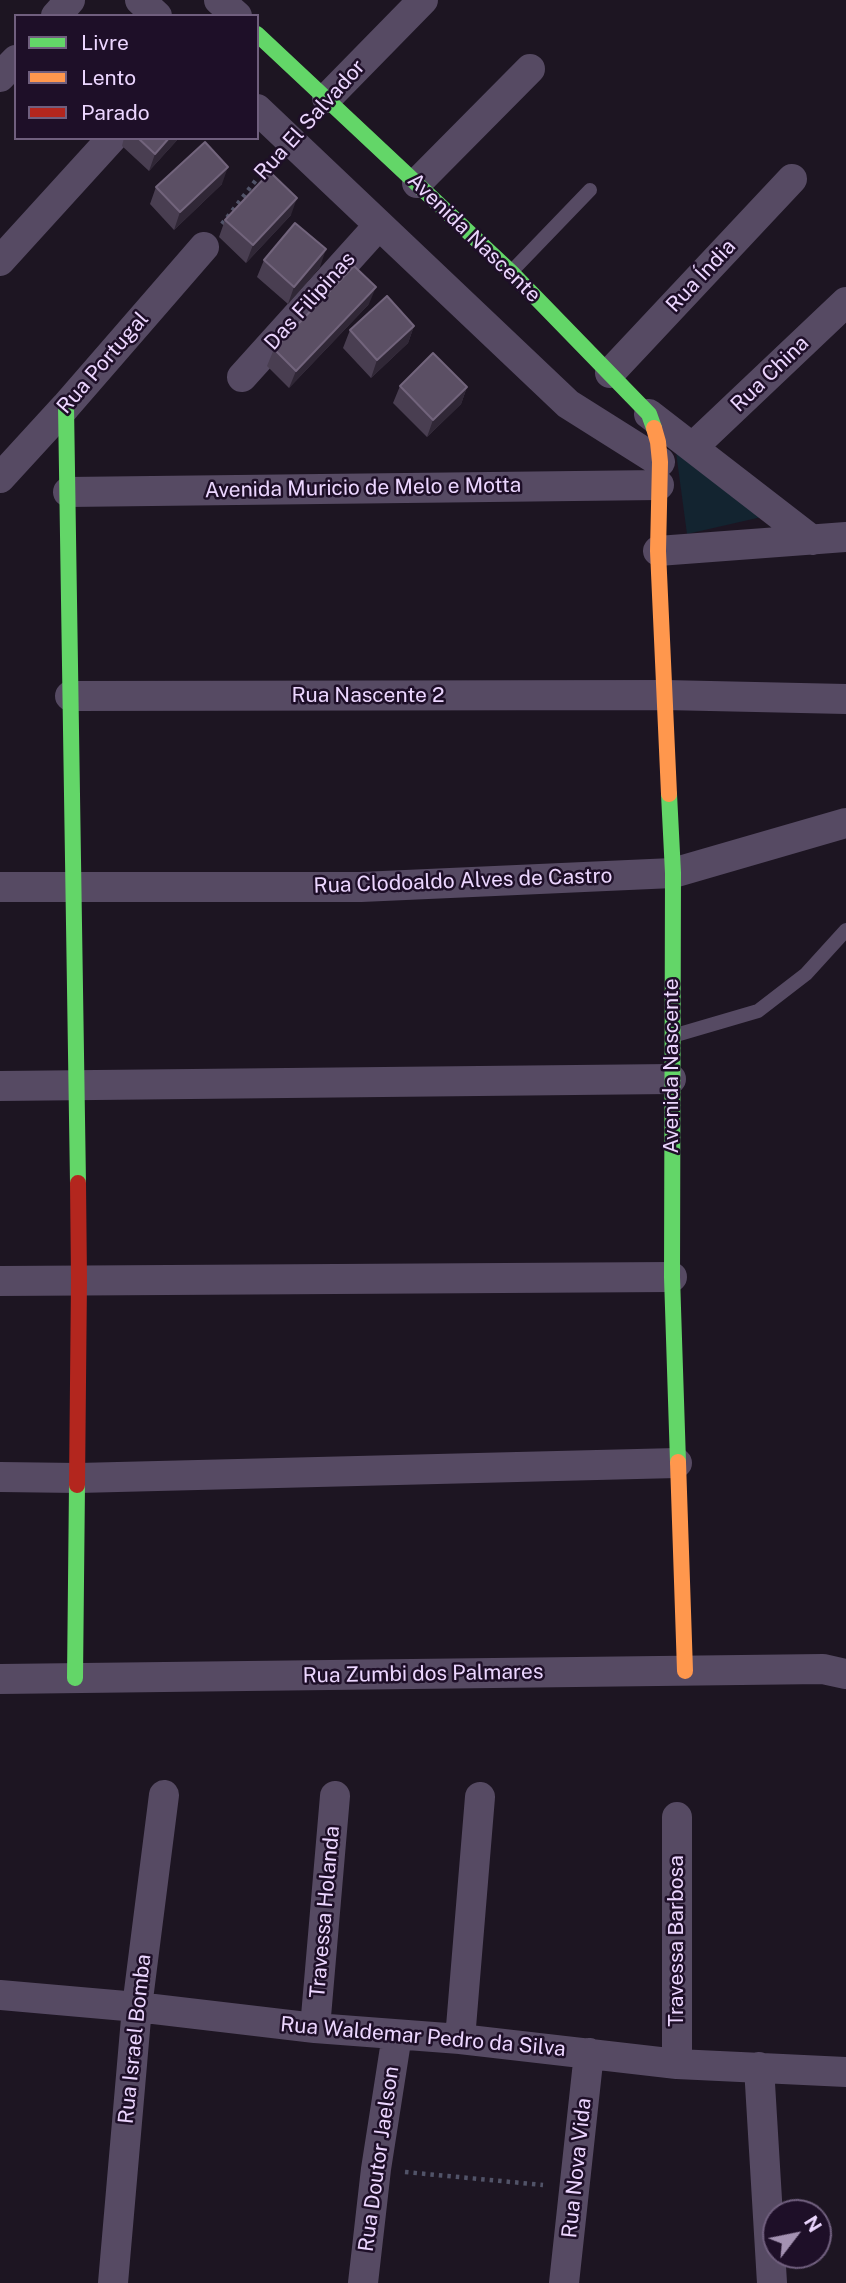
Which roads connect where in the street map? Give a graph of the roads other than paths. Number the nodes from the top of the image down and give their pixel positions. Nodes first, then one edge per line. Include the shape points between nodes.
1 (70, 0) edge
2 (140, 0) edge
3 (423, 0) edge
4 (58, 14) edge
5 (155, 14) edge
6 (259, 36) edge
7 (14, 62) edge
8 (530, 69) dead end
9 (0, 78) edge
10 (327, 98) junction
11 (259, 111) edge
12 (111, 140) edge
13 (792, 179) dead end
14 (417, 183) junction
15 (590, 190) dead end
16 (379, 225) junction
17 (204, 247) road end
18 (0, 261) edge
19 (511, 272) junction
20 (846, 302) edge
21 (610, 373) junction
22 (242, 377) dead end
23 (66, 406) junction
24 (649, 414) junction
25 (694, 447) junction
26 (660, 473) junction
27 (0, 478) edge
28 (68, 492) junction
29 (846, 537) edge
30 (812, 540) junction
31 (658, 551) junction
32 (665, 695) junction
33 (71, 696) junction
34 (846, 699) edge
35 (846, 822) edge
36 (673, 873) junction
37 (73, 886) junction
38 (0, 887) edge
39 (846, 930) edge
40 (672, 1036) junction
41 (671, 1079) junction
42 (76, 1085) junction
43 (0, 1086) edge
44 (672, 1277) junction
45 (79, 1280) junction
46 (0, 1281) edge
47 (677, 1463) junction
48 (0, 1477) edge
49 (78, 1478) junction
50 (685, 1671) junction
51 (846, 1674) edge
52 (75, 1678) junction
53 (0, 1679) edge
54 (164, 1795) dead end
55 (335, 1796) dead end
56 (480, 1797) dead end
57 (677, 1817) dead end
58 (0, 1995) edge
59 (137, 2007) junction
60 (315, 2028) junction
61 (397, 2035) junction
62 (460, 2039) junction
63 (589, 2053) junction
64 (677, 2064) junction
65 (760, 2067) junction
66 (846, 2072) edge
67 (113, 2283) edge
68 (363, 2283) edge
69 (564, 2283) edge
70 (772, 2283) edge

1 - 4 street
2 - 5 street
3 - 10 street, Rua El Salvador
6 - 10 street, Avenida Nascente
7 - 9 street
8 - 14 street
10 - 14 street, Avenida Nascente
11 - 16 street
12 - 18 street
13 - 21 street, Rua Índia
14 - 19 street, Avenida Nascente
15 - 19 lane
16 - 22 street, Das Filipinas
16 - 26 street via 568,404
17 - 23 street, Rua Portugal
19 - 21 street, Avenida Nascente
20 - 25 street, Rua China
21 - 24 street, Avenida Nascente
23 - 27 street, Rua Portugal
23 - 28 street
24 - 25 street
24 - 26 street, Avenida Nascente via 658,442
25 - 30 street
26 - 28 street, Avenida Muricio de Melo e Motta
26 - 31 street, Avenida Nascente
28 - 33 street
29 - 30 street
30 - 31 street
31 - 32 street, Avenida Nascente
32 - 33 street, Rua Nascente 2
32 - 34 street, Rua Nascente 2
32 - 36 street, Avenida Nascente
33 - 37 street
35 - 36 street, Rua Clodoaldo Alves de Castro
36 - 37 street, Rua Clodoaldo Alves de Castro via 361,887
36 - 40 street, Avenida Nascente
37 - 38 street, Rua Clodoaldo Alves de Castro
37 - 42 street
39 - 40 lane via 806,974 758,1011
40 - 41 street, Avenida Nascente
41 - 42 street
41 - 44 street, Avenida Nascente
42 - 43 street
42 - 45 street
44 - 45 street
44 - 47 street, Avenida Nascente
45 - 46 street
45 - 49 street
47 - 49 street
47 - 50 street, Avenida Nascente
48 - 49 street
49 - 52 street
50 - 51 street, Rua Zumbi dos Palmares via 823,1669
50 - 52 street, Rua Zumbi dos Palmares
52 - 53 street, Rua Zumbi dos Palmares
54 - 59 street, Rua Israel Bomba
55 - 60 street, Travessa Holanda
56 - 62 street
57 - 64 street, Travessa Barbosa
58 - 59 street, Rua Waldemar Pedro da Silva
59 - 60 street, Rua Waldemar Pedro da Silva
59 - 67 street, Rua Israel Bomba
60 - 61 street, Rua Waldemar Pedro da Silva
61 - 62 street, Rua Waldemar Pedro da Silva
61 - 68 street, Rua Doutor Jaelson
62 - 63 street, Rua Waldemar Pedro da Silva
63 - 64 street, Rua Waldemar Pedro da Silva
63 - 69 street, Rua Nova Vida
64 - 65 street, Rua Waldemar Pedro da Silva
65 - 66 street, Rua Waldemar Pedro da Silva
65 - 70 street

